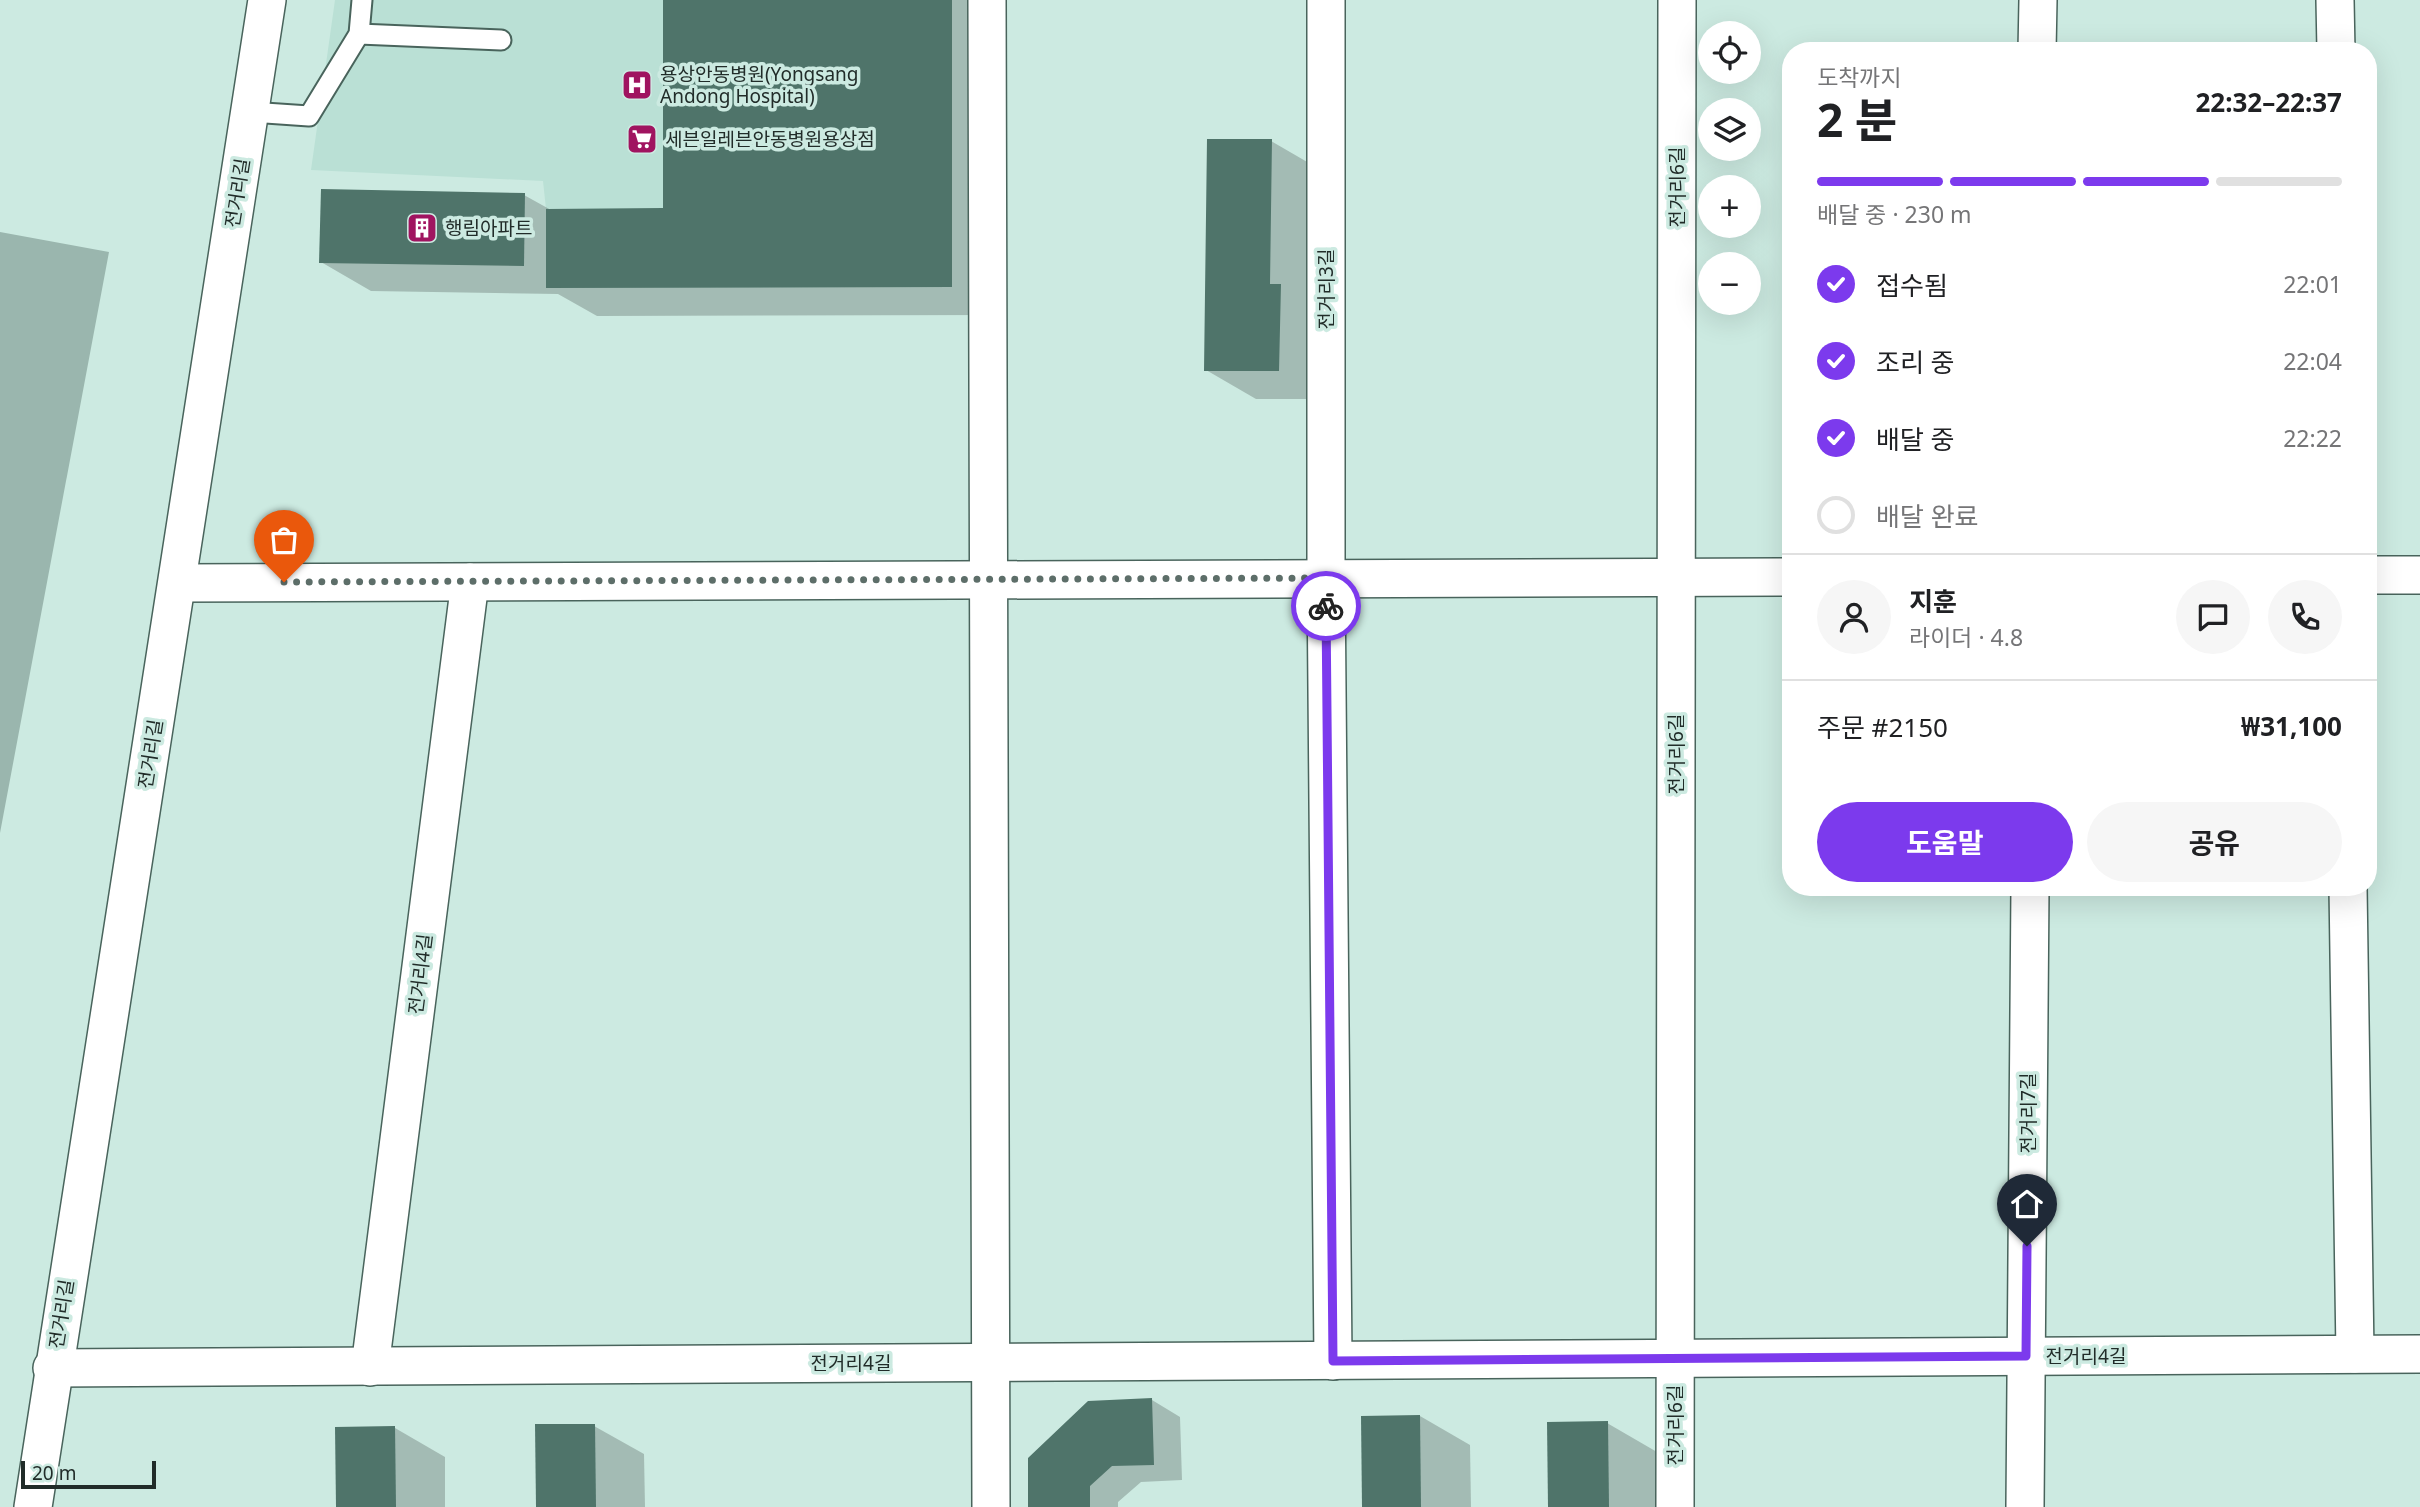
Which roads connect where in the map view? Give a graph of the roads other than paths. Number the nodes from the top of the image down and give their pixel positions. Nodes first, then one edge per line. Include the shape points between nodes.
1 (267, 0) edge
2 (362, 0) edge
3 (987, 0) edge
4 (1326, 0) edge
5 (1677, 0) edge
6 (2038, 0) edge
7 (2335, 0) edge
8 (359, 34) junction
9 (501, 40) dead end
10 (2037, 42) edge
11 (2336, 42) edge
12 (250, 112) junction
13 (2377, 575) edge
14 (2420, 575) edge
15 (1782, 577) edge
16 (1326, 578) junction
17 (1676, 578) junction
18 (988, 580) junction
19 (470, 582) junction
20 (177, 583) junction
21 (2030, 896) edge
22 (2348, 896) edge
23 (2355, 1354) junction
24 (2420, 1354) edge
25 (2026, 1356) junction
26 (1676, 1359) junction
27 (1333, 1361) junction
28 (990, 1363) junction
29 (370, 1367) junction
30 (52, 1368) junction
31 (33, 1507) edge
32 (991, 1507) edge
33 (1675, 1507) edge
34 (2025, 1507) edge

1 - 12 street, 전거리길
2 - 8 lane
3 - 18 street
4 - 16 street, 전거리3길
5 - 17 street, 전거리6길
6 - 10 street
7 - 11 street
8 - 9 lane
8 - 12 lane via 309,116
12 - 20 street, 전거리길
13 - 14 street
15 - 17 street
16 - 17 street
16 - 18 street
16 - 27 street
17 - 26 street, 전거리6길
18 - 19 street
18 - 28 street
19 - 20 street
19 - 29 street, 전거리4길
20 - 30 street, 전거리길
21 - 25 street, 전거리7길
22 - 23 street
23 - 24 street, 전거리4길
23 - 25 street, 전거리4길
25 - 26 street, 전거리4길
25 - 34 street, 전거리7길
26 - 27 street, 전거리4길
26 - 33 street, 전거리6길
27 - 28 street, 전거리4길
28 - 29 street, 전거리4길
28 - 32 street
29 - 30 street, 전거리4길
30 - 31 street, 전거리길

